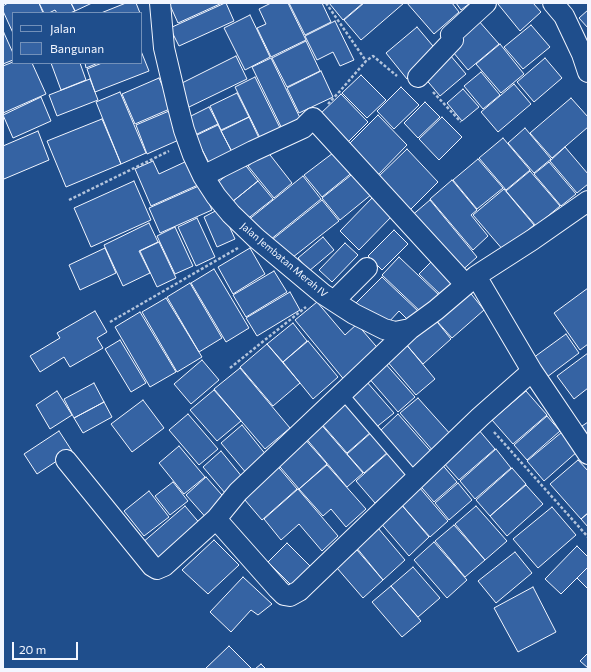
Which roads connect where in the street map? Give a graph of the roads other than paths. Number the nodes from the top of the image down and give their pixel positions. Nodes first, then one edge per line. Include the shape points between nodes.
1 (160, 3) edge
2 (486, 3) edge
3 (553, 3) edge
4 (588, 72) edge
5 (418, 77) road end
6 (203, 176) junction
7 (588, 201) edge
8 (367, 268) dead end
9 (470, 280) junction
10 (328, 298) junction
11 (410, 329) junction
12 (532, 371) junction
13 (342, 392) junction
14 (588, 454) edge
15 (66, 460) dead end
16 (416, 479) junction
17 (216, 519) junction

1 - 6 street, Jalan Jembatan Merah IV via 164,48 177,104 193,155
2 - 5 street via 451,35 452,40
3 - 4 street via 564,16
6 - 9 street via 303,128 313,118
6 - 10 street, Jalan Jembatan Merah IV via 231,214
7 - 9 street
8 - 10 street
9 - 11 street
9 - 12 street
10 - 11 street, Jalan Jembatan Merah IV via 384,329 395,332
11 - 13 street
12 - 14 street
12 - 16 street
13 - 16 lane
13 - 17 street via 238,492
15 - 17 street via 157,569 164,566
16 - 17 street via 299,591 290,596 278,589

